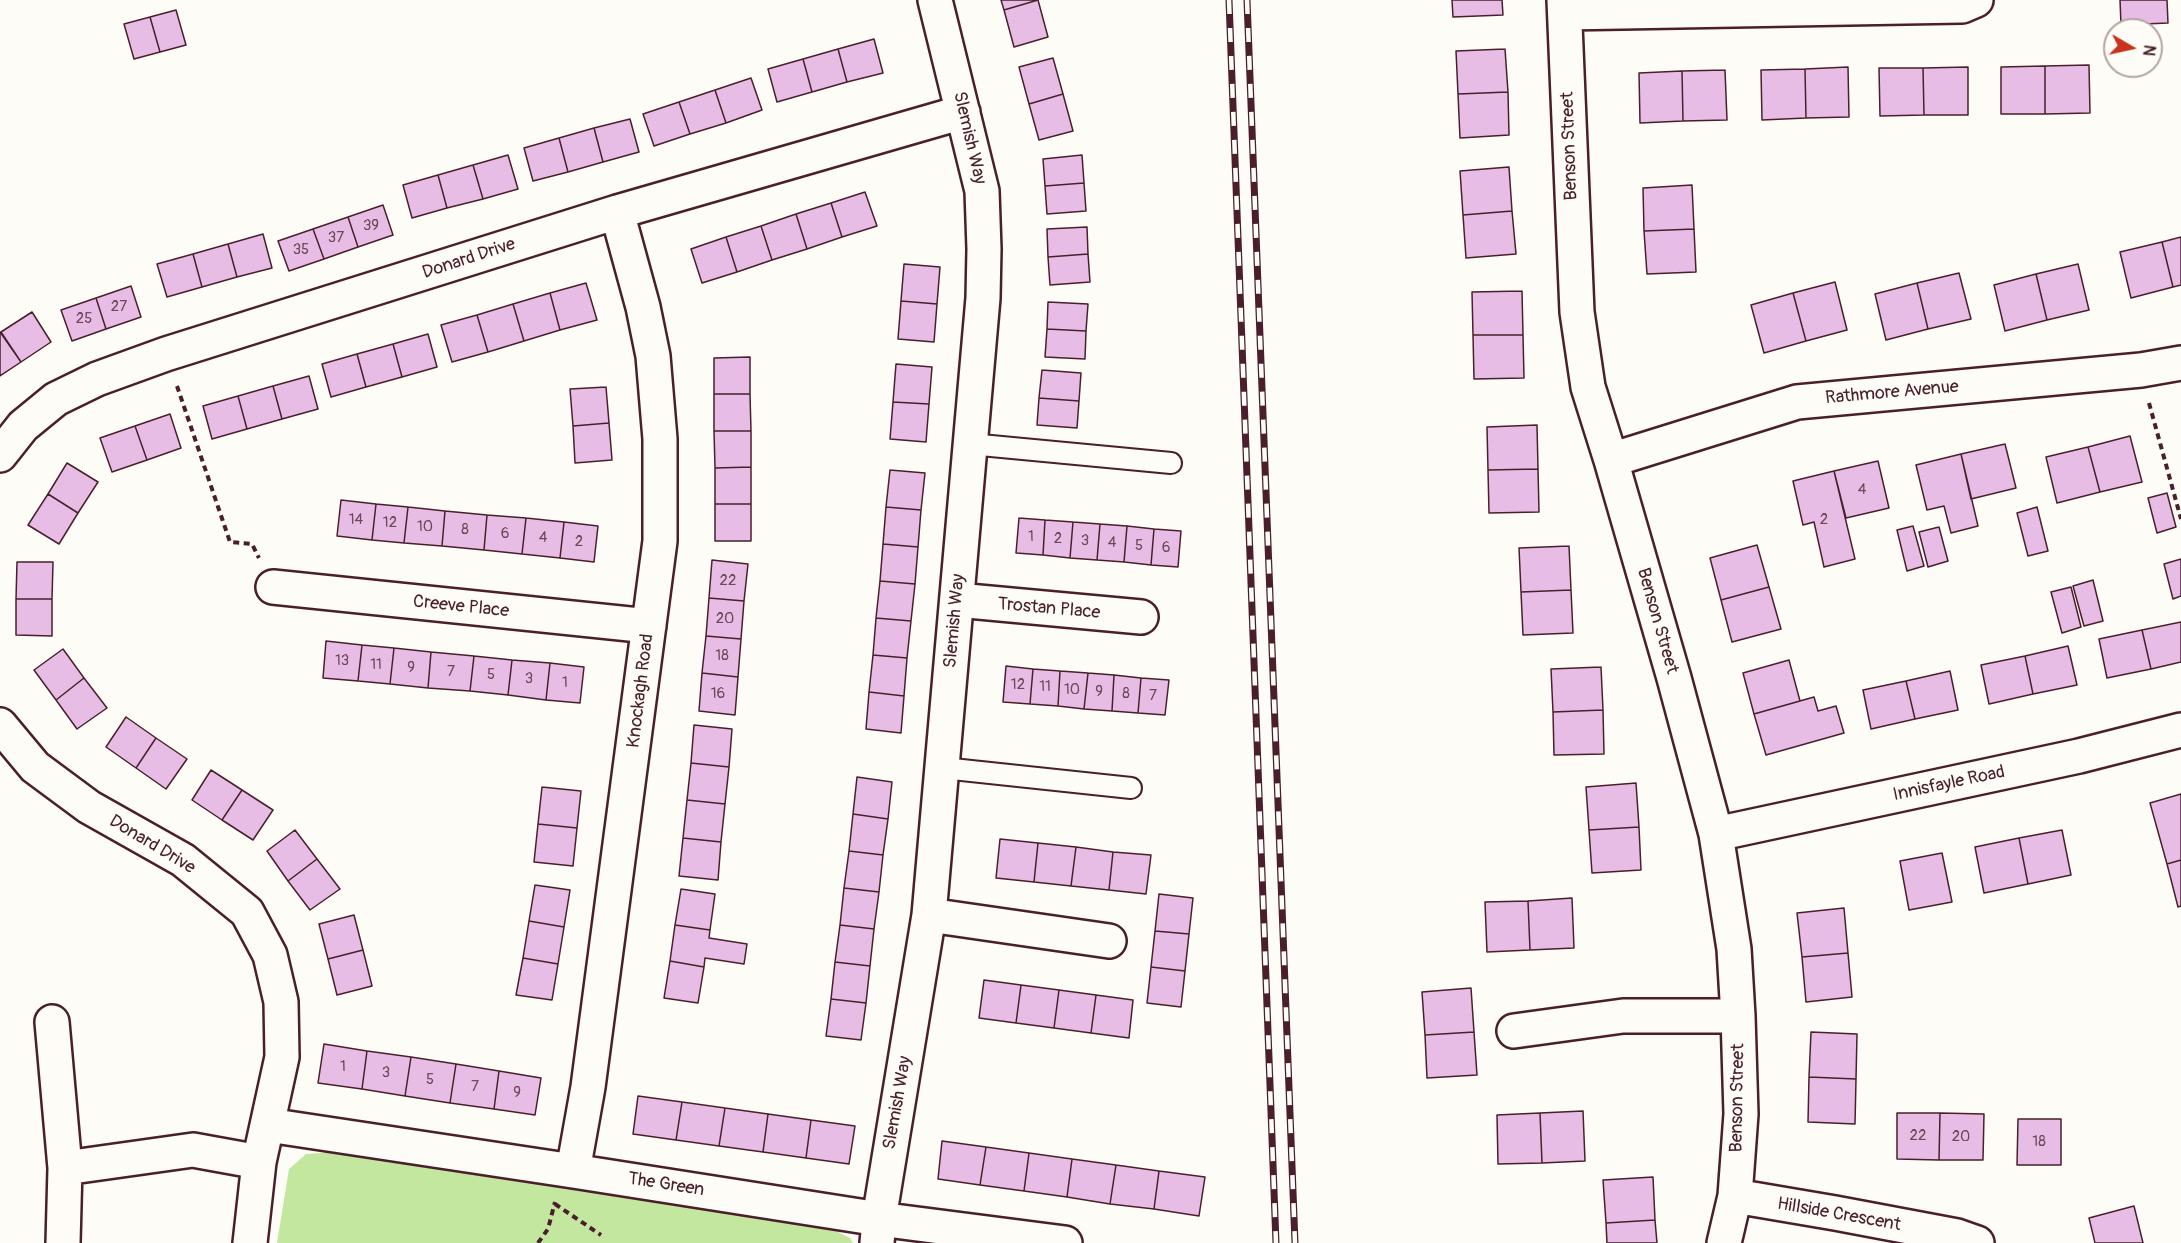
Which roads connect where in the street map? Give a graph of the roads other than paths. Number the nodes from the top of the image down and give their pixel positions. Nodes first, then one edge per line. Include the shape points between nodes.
1 (935, 0) edge
2 (1976, 0) edge
3 (1564, 6) edge
4 (963, 112) junction
5 (617, 212) junction
6 (2181, 363) edge
7 (970, 444) junction
8 (0, 455) edge
9 (1611, 460) junction
10 (1171, 463) dead end
11 (273, 587) road end
12 (957, 600) junction
13 (1141, 617) dead end
14 (649, 626) junction
15 (0, 725) edge
16 (2181, 730) edge
17 (943, 768) junction
18 (1131, 788) dead end
19 (1716, 834) junction
20 (929, 915) junction
21 (1109, 941) dead end
22 (1738, 1016) junction
23 (52, 1022) dead end
24 (1514, 1031) dead end
25 (268, 1125) junction
26 (259, 1162) junction
27 (65, 1168) junction
28 (573, 1171) junction
29 (1735, 1196) junction
30 (878, 1231) edge
31 (63, 1243) edge
32 (250, 1243) edge
33 (1065, 1243) edge
34 (1724, 1243) edge
35 (1977, 1243) edge

1 - 4 street, Slemish Way
2 - 3 street via 1962,6
3 - 9 street, Benson Street via 1577,312 1588,387
4 - 5 street, Donard Drive
4 - 7 street, Slemish Way via 982,191 984,249
5 - 8 street, Donard Drive via 97,378 56,399 23,426
5 - 14 street, Knockagh Road via 653,356 660,439 660,541
6 - 9 street, Rathmore Avenue via 1797,402
7 - 10 lane
7 - 12 street, Slemish Way
9 - 19 street, Benson Street
11 - 14 street, Creeve Place
12 - 13 street, Trostan Place
12 - 17 street, Slemish Way
14 - 28 street, Knockagh Road via 588,1087
15 - 25 street, Donard Drive via 35,767 89,807 183,860 247,912 270,956 281,1002 282,1057
16 - 19 street, Innisfayle Road via 2079,756
17 - 18 lane
17 - 20 street, Slemish Way
19 - 22 street, Benson Street via 1734,950
20 - 21 street
20 - 30 street, Slemish Way
22 - 24 street via 1623,1016
22 - 29 street, Benson Street via 1741,1114
23 - 27 street
25 - 26 street, Donard Drive
25 - 28 street, The Green
26 - 27 street via 193,1150
26 - 32 street, Donard Drive
27 - 31 street
28 - 30 street, The Green
29 - 34 street, Benson Street
29 - 35 street, Hillside Crescent via 1957,1236
30 - 33 street, The Green

